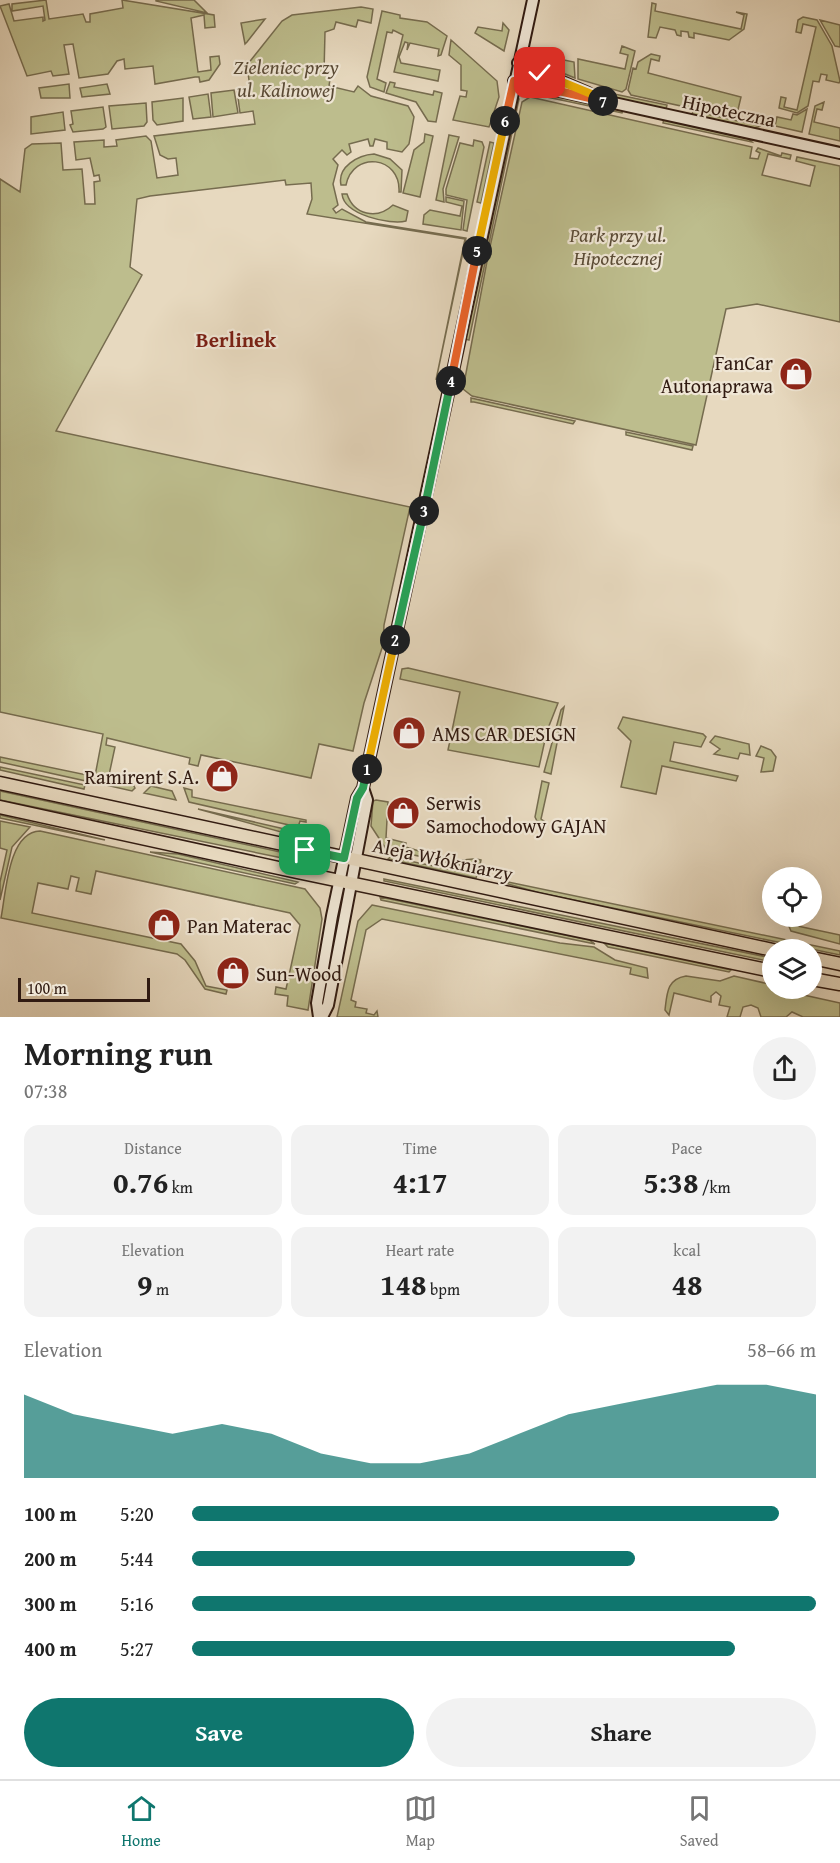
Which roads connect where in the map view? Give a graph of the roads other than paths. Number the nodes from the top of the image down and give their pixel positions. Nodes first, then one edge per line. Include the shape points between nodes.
1 (533, 0) edge
2 (518, 63) junction
3 (514, 81) junction
4 (611, 102) junction
5 (840, 153) edge
6 (0, 783) edge
7 (0, 807) edge
8 (350, 860) junction
9 (339, 880) junction
10 (352, 883) junction
11 (762, 948) edge
12 (822, 960) edge
13 (840, 964) edge
14 (762, 968) edge
15 (822, 981) edge
16 (840, 984) edge
17 (320, 1017) edge

1 - 2 street
2 - 3 street
2 - 4 street, Hipoteczna
3 - 4 street, Hipoteczna
3 - 8 street via 363,788 367,800
4 - 5 street, Hipoteczna
6 - 8 main road, Aleja Włókniarzy
7 - 9 main road
8 - 9 street
8 - 10 street
8 - 11 main road, Aleja Włókniarzy
9 - 10 main road
9 - 17 street via 317,1003
10 - 14 main road
10 - 17 street via 328,1005
12 - 13 main road
15 - 16 main road

